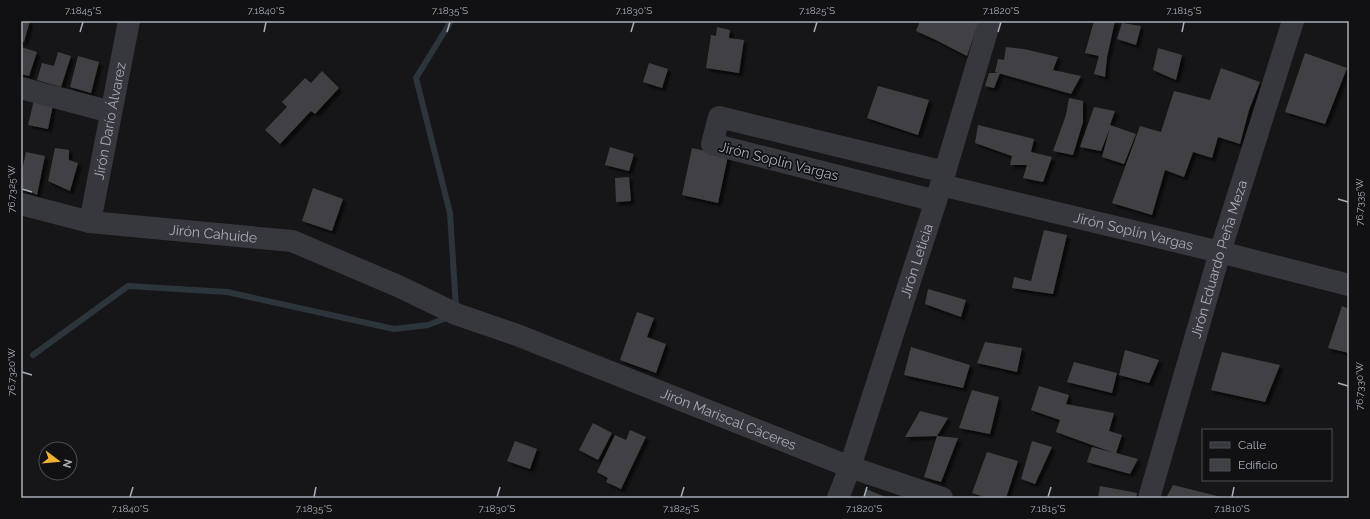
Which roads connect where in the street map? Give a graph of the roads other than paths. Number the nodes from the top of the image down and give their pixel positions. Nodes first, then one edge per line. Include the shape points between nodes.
1 (129, 21) edge
2 (990, 21) edge
3 (1293, 21) edge
4 (21, 88) edge
5 (111, 112) junction
6 (941, 186) junction
7 (21, 204) edge
8 (90, 222) junction
9 (1220, 252) junction
10 (1349, 285) edge
11 (517, 335) joint
12 (850, 467) junction
13 (838, 498) edge
14 (942, 498) edge
15 (1149, 498) edge

1 - 5 street, Jirón Darío Álvarez
2 - 6 street, Jirón Leticia
3 - 9 street, Jirón Eduardo Peña Meza
4 - 5 street
5 - 8 street, Jirón Darío Álvarez
6 - 6 street, Jirón Soplín Vargas via 720,117 712,144
6 - 9 street, Jirón Soplín Vargas
6 - 12 street, Jirón Leticia
7 - 8 street, Jirón Cahuide
8 - 11 street, Jirón Cahuide via 292,241 456,314
9 - 10 street, Jirón Soplín Vargas
9 - 15 street, Jirón Eduardo Peña Meza
11 - 12 street, Jirón Mariscal Cáceres
12 - 13 street, Jirón Leticia
12 - 14 street, Jirón Mariscal Cáceres

